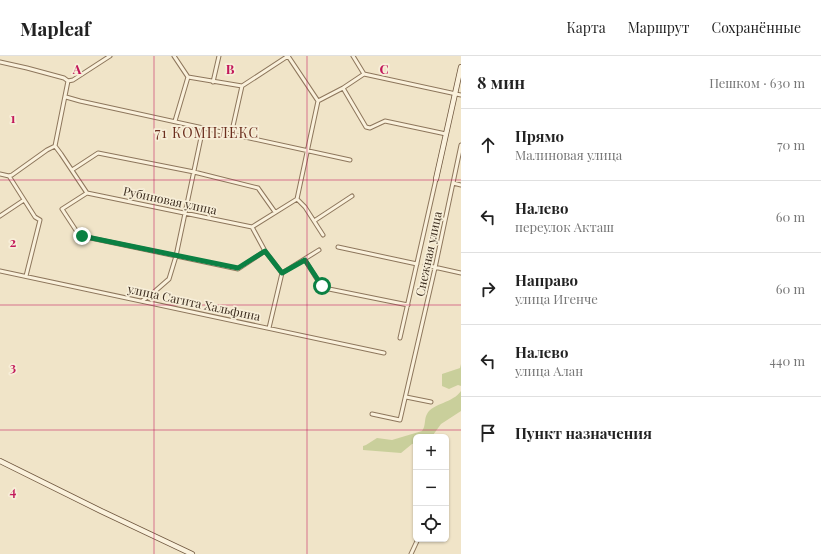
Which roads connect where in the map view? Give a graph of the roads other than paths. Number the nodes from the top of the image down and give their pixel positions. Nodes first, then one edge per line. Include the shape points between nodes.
1 (174, 56) edge
2 (219, 56) edge
3 (288, 56) edge
4 (353, 56) edge
5 (108, 57) edge
6 (0, 62) edge
7 (461, 66) edge
8 (364, 74) junction
9 (188, 77) junction
10 (68, 81) junction
11 (213, 82) junction
12 (242, 86) junction
13 (343, 88) junction
14 (454, 94) junction
15 (461, 96) edge
16 (66, 97) junction
17 (318, 101) junction
18 (175, 121) junction
19 (203, 128) junction
20 (446, 134) junction
21 (231, 135) junction
22 (461, 145) edge
23 (55, 146) junction
24 (308, 150) junction
25 (350, 160) dead end
26 (72, 170) junction
27 (194, 172) junction
28 (0, 174) edge
29 (9, 176) junction
30 (436, 179) joint
31 (453, 183) junction
32 (461, 185) edge
33 (87, 193) junction
34 (352, 196) dead end
35 (297, 199) junction
36 (24, 200) junction
37 (275, 212) junction
38 (185, 213) junction
39 (0, 216) edge
40 (314, 221) junction
41 (252, 227) junction
42 (323, 235) dead end
43 (338, 247) dead end
44 (320, 250) dead end
45 (265, 251) junction
46 (176, 256) junction
47 (305, 260) junction
48 (417, 264) junction
49 (425, 265) dead end
50 (435, 268) junction
51 (0, 271) edge
52 (282, 273) junction
53 (461, 273) edge
54 (26, 276) junction
55 (142, 301) junction
56 (408, 305) junction
57 (269, 328) junction
58 (400, 338) dead end
59 (384, 353) dead end
60 (406, 397) junction
61 (431, 402) dead end
62 (372, 414) dead end
63 (0, 461) edge
64 (417, 542) edge
65 (192, 554) edge
66 (411, 554) edge

1 - 9 street
2 - 11 street
3 - 12 street
3 - 17 street
4 - 8 street
5 - 10 street
6 - 10 street via 45,72
7 - 14 street
8 - 13 street
8 - 14 street
9 - 11 street
9 - 18 street
10 - 16 street
11 - 12 street
12 - 21 street
13 - 17 street
13 - 20 street via 366,127 370,128 385,121
14 - 15 street
14 - 20 street
16 - 18 street
16 - 23 street
17 - 24 street
18 - 19 street
19 - 21 street
19 - 27 street
20 - 30 street
21 - 24 street
22 - 31 street, Снежная улица
23 - 26 street
23 - 29 street
24 - 25 street
24 - 35 street
26 - 27 street via 98,153
26 - 33 street
27 - 37 street via 258,188
27 - 38 street
28 - 29 street
29 - 36 street
30 - 48 street
31 - 32 street
31 - 50 street, Снежная улица
33 - 38 street, Рубиновая улица
33 - 46 street via 62,209 79,235
34 - 40 street
35 - 37 street
35 - 40 street
36 - 39 street
36 - 54 street via 35,217 40,220
37 - 41 street
38 - 41 street, Рубиновая улица
38 - 46 street
40 - 42 street
41 - 45 street
43 - 48 street
44 - 47 street
45 - 46 street via 238,268
45 - 52 street
46 - 55 street via 169,279
47 - 52 street
47 - 56 street via 324,288
48 - 56 street
49 - 50 street
50 - 53 street
50 - 60 street, Снежная улица
51 - 54 street, улица Сагита Хальфина
52 - 57 street
54 - 55 street, улица Сагита Хальфина
55 - 57 street, улица Сагита Хальфина
56 - 58 street
57 - 59 street, улица Сагита Хальфина
60 - 61 street
60 - 62 street, Снежная улица via 400,420
63 - 65 street
64 - 66 street

